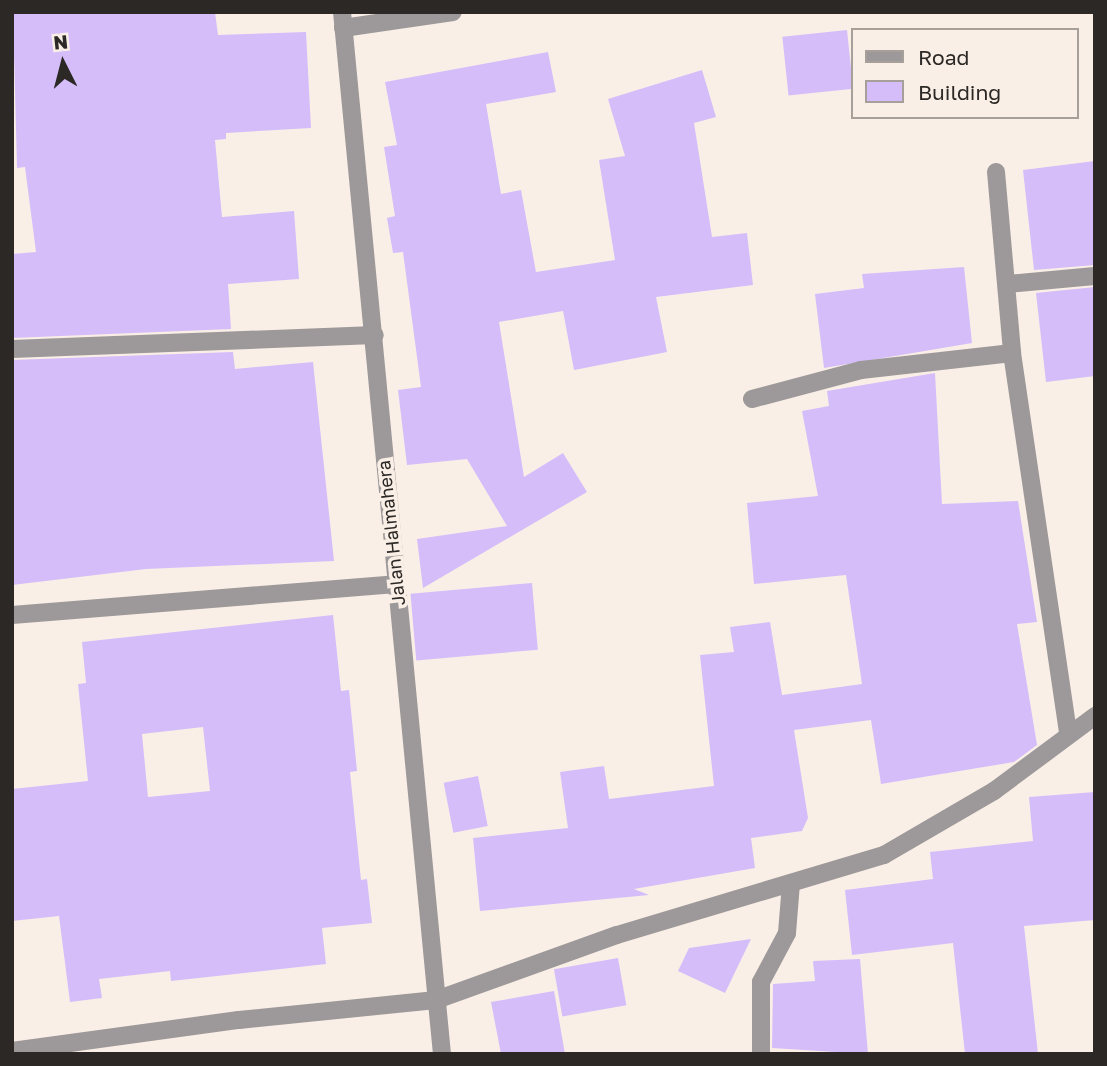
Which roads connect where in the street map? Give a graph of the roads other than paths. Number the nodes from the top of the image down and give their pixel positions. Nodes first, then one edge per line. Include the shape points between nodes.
1 (453, 12) edge
2 (343, 20) edge
3 (996, 172) dead end
4 (1095, 276) edge
5 (1009, 284) junction
6 (375, 335) junction
7 (12, 349) edge
8 (1012, 353) junction
9 (752, 399) dead end
10 (396, 584) junction
11 (12, 615) edge
12 (1095, 716) edge
13 (1068, 734) junction
14 (791, 883) junction
15 (436, 1000) junction
16 (12, 1051) edge
17 (442, 1054) edge
18 (761, 1054) edge

1 - 2 street
2 - 6 street, Jalan Halmahera
3 - 5 street
4 - 5 street
5 - 8 street
6 - 7 street
6 - 10 street, Jalan Halmahera
8 - 9 street via 861,370
8 - 13 street
10 - 11 street
10 - 15 street, Jalan Halmahera
12 - 13 street
13 - 14 street via 994,791 884,855
14 - 15 street via 617,935
14 - 18 street via 787,933 761,982
15 - 16 street via 239,1020
15 - 17 street, Jalan Halmahera

